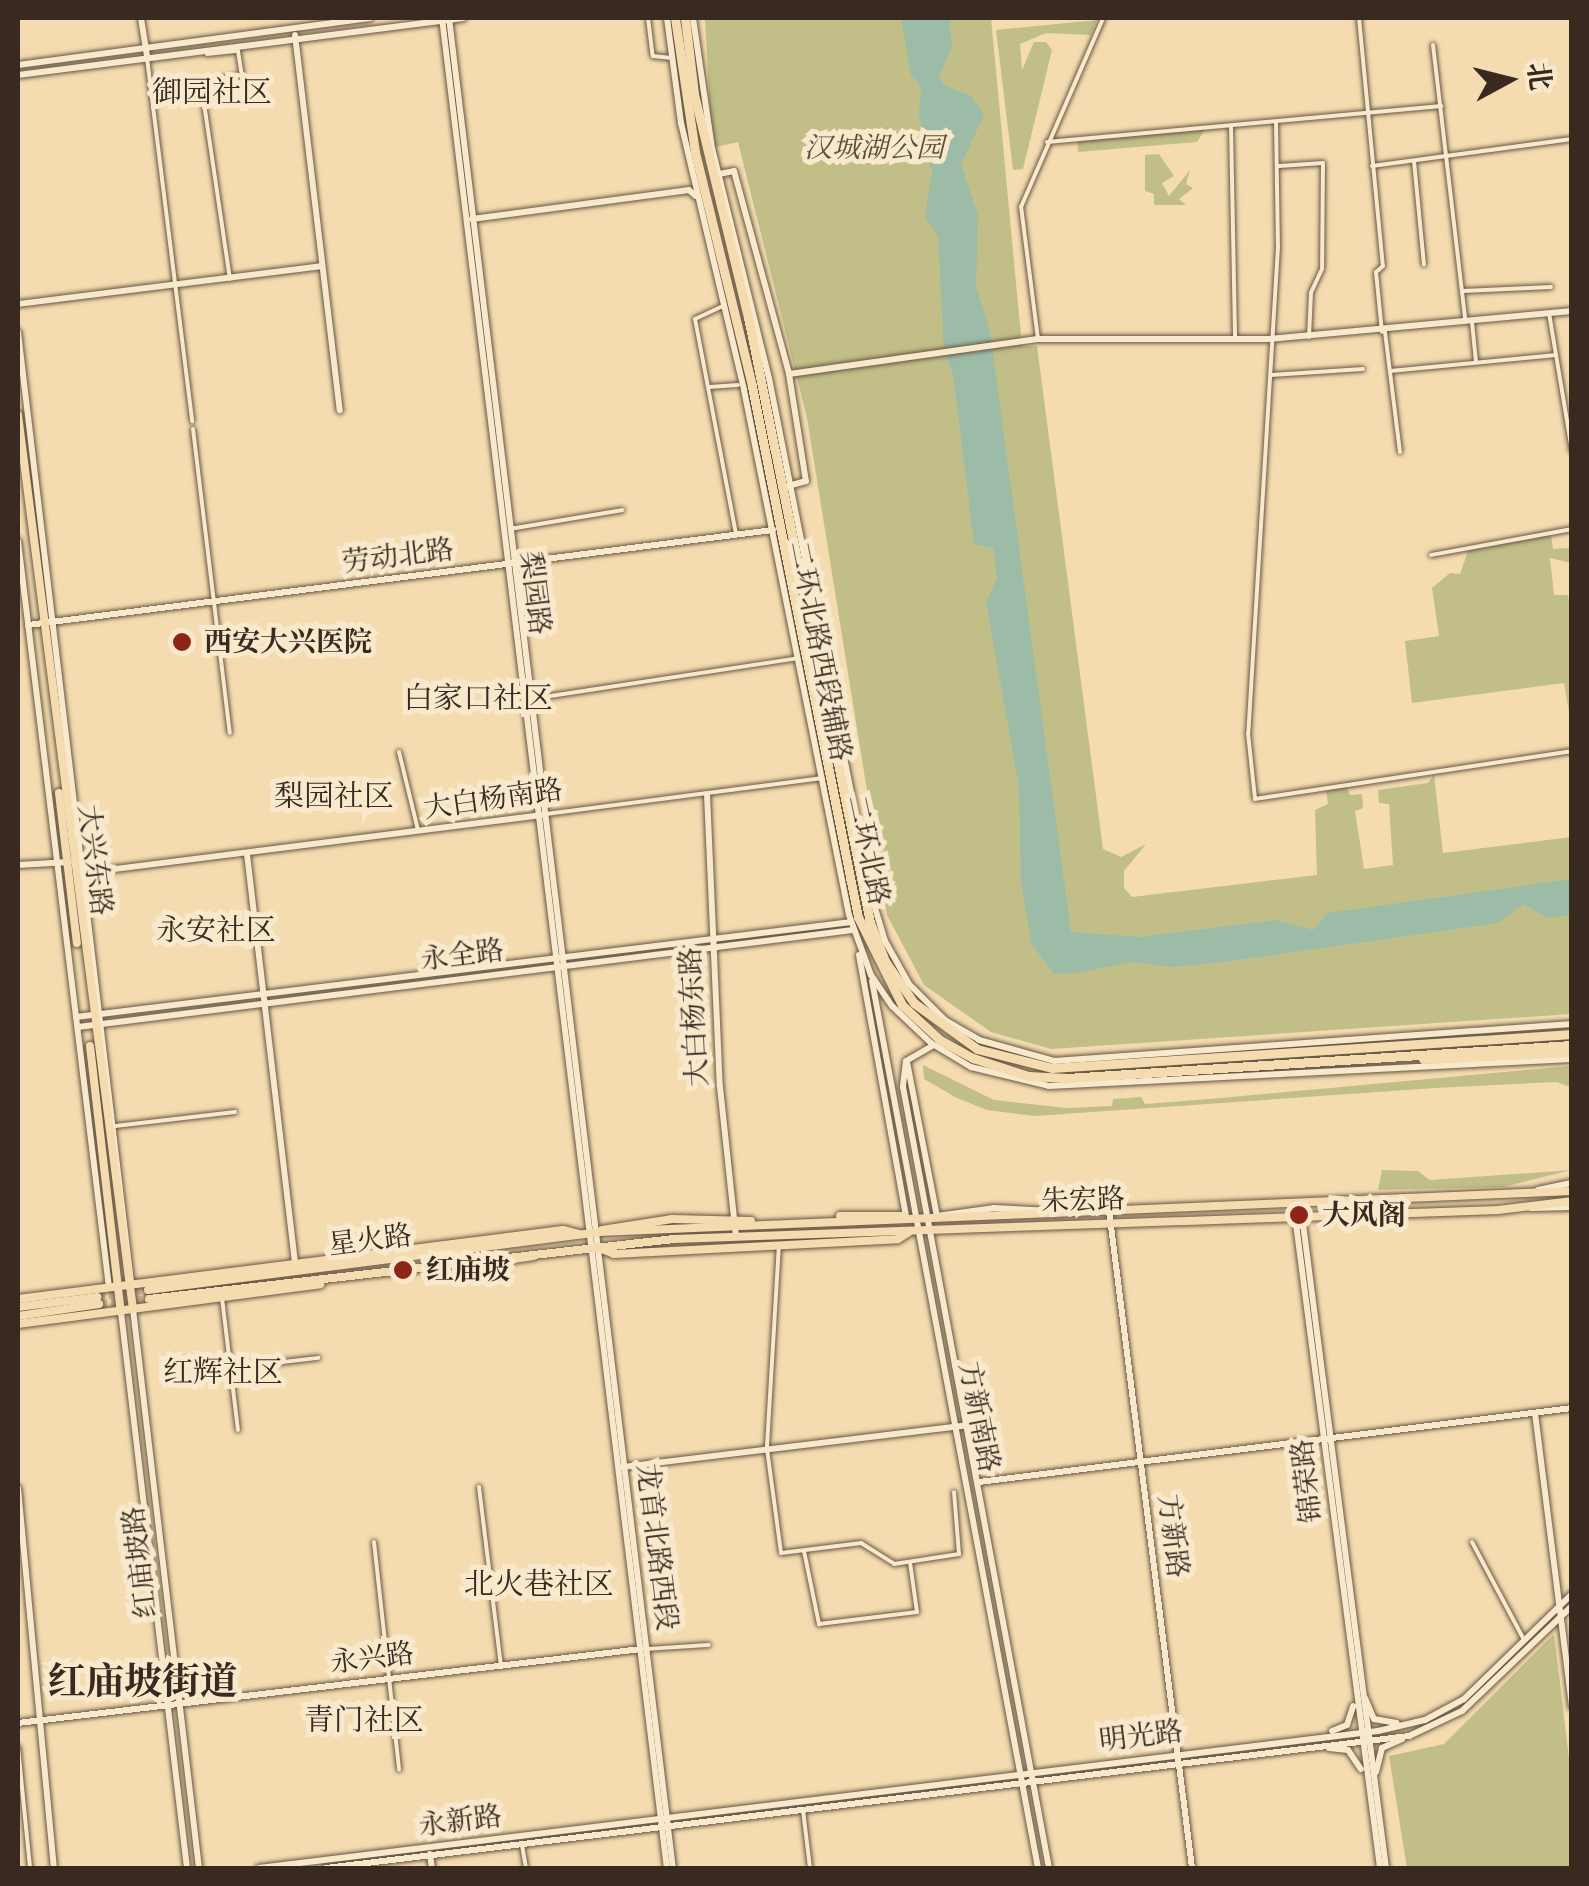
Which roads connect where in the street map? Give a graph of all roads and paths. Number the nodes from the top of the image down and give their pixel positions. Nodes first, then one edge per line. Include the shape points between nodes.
1 (141, 18) edge
2 (370, 18) edge
3 (445, 18) edge
4 (463, 18) edge
5 (648, 18) edge
6 (666, 18) edge
7 (675, 18) edge
8 (685, 18) edge
9 (693, 18) edge
10 (1103, 18) edge
11 (1359, 18) edge
12 (295, 35) junction
13 (198, 38) junction
14 (145, 45) junction
15 (1433, 45) dead end
16 (199, 48) junction
17 (147, 56) junction
18 (672, 58) junction
19 (18, 65) edge
20 (18, 75) edge
21 (1440, 106) junction
22 (1364, 116) junction
23 (1276, 122) junction
24 (1231, 126) junction
25 (1572, 139) edge
26 (1046, 142) junction
27 (1448, 156) junction
28 (1414, 161) junction
29 (1277, 166) junction
30 (1372, 166) junction
31 (719, 174) junction
32 (702, 196) junction
33 (469, 219) junction
34 (1424, 264) dead end
35 (322, 266) junction
36 (230, 278) junction
37 (176, 285) junction
38 (1550, 287) dead end
39 (1464, 291) junction
40 (18, 304) edge
41 (730, 304) junction
42 (1572, 311) edge
43 (1549, 313) junction
44 (1469, 322) junction
45 (18, 332) edge
46 (1384, 332) junction
47 (1309, 337) junction
48 (1038, 339) junction
49 (1273, 339) junction
50 (1235, 340) junction
51 (1556, 355) junction
52 (1476, 363) junction
53 (1363, 370) dead end
54 (1390, 371) junction
55 (789, 374) junction
56 (777, 376) dead end
57 (1271, 376) junction
58 (738, 385) dead end
59 (709, 386) junction
60 (340, 410) dead end
61 (18, 416) edge
62 (192, 421) dead end
63 (193, 429) dead end
64 (1400, 452) dead end
65 (1572, 452) edge
66 (18, 456) edge
67 (789, 486) junction
68 (622, 510) dead end
69 (1572, 529) edge
70 (510, 530) junction
71 (773, 530) junction
72 (737, 535) junction
73 (18, 541) edge
74 (1430, 555) dead end
75 (511, 562) junction
76 (215, 601) junction
77 (54, 621) junction
78 (36, 624) junction
79 (798, 658) junction
80 (531, 699) junction
81 (230, 732) dead end
82 (1572, 751) edge
83 (398, 752) dead end
84 (822, 778) junction
85 (708, 794) junction
86 (543, 814) junction
87 (419, 832) junction
88 (248, 853) junction
89 (67, 859) junction
90 (56, 860) junction
91 (18, 865) edge
92 (74, 867) junction
93 (84, 874) junction
94 (852, 926) junction
95 (712, 944) junction
96 (858, 944) junction
97 (561, 962) junction
98 (871, 975) junction
99 (263, 999) junction
100 (89, 1020) junction
101 (1572, 1024) edge
102 (1572, 1034) edge
103 (938, 1047) junction
104 (1572, 1052) edge
105 (1412, 1060) junction
106 (1437, 1062) junction
107 (1459, 1066) junction
108 (234, 1112) dead end
109 (115, 1126) junction
110 (1572, 1183) edge
111 (1572, 1191) edge
112 (1512, 1196) junction
113 (1572, 1204) edge
114 (1110, 1210) junction
115 (933, 1216) junction
116 (1299, 1216) junction
117 (917, 1217) junction
118 (906, 1218) junction
119 (1110, 1221) junction
120 (735, 1222) junction
121 (932, 1230) junction
122 (915, 1231) junction
123 (590, 1234) junction
124 (503, 1239) junction
125 (734, 1241) junction
126 (780, 1242) junction
127 (594, 1247) junction
128 (480, 1249) junction
129 (436, 1251) junction
130 (538, 1253) junction
131 (378, 1258) junction
132 (330, 1262) junction
133 (295, 1264) junction
134 (314, 1270) junction
135 (332, 1278) junction
136 (118, 1286) junction
137 (311, 1286) junction
138 (222, 1298) junction
139 (18, 1300) edge
140 (18, 1308) edge
141 (134, 1309) junction
142 (120, 1312) junction
143 (18, 1316) edge
144 (18, 1324) edge
145 (318, 1358) dead end
146 (230, 1368) junction
147 (1572, 1408) edge
148 (1535, 1413) junction
149 (968, 1425) junction
150 (958, 1426) junction
151 (238, 1430) dead end
152 (1327, 1440) junction
153 (768, 1449) junction
154 (1141, 1462) junction
155 (621, 1467) junction
156 (979, 1482) junction
157 (479, 1487) dead end
158 (18, 1488) edge
159 (954, 1492) dead end
160 (374, 1542) dead end
161 (1472, 1542) dead end
162 (804, 1550) junction
163 (910, 1562) junction
164 (21, 1573) edge
165 (1572, 1594) edge
166 (1559, 1600) junction
167 (1572, 1606) edge
168 (1560, 1615) junction
169 (1522, 1637) junction
170 (709, 1645) dead end
171 (1528, 1647) junction
172 (644, 1649) junction
173 (501, 1665) junction
174 (390, 1678) junction
175 (1356, 1680) junction
176 (179, 1703) junction
177 (168, 1705) junction
178 (1572, 1707) edge
179 (38, 1721) junction
180 (18, 1723) edge
181 (1413, 1723) junction
182 (1318, 1735) junction
183 (1409, 1736) junction
184 (1363, 1737) junction
185 (18, 1747) edge
186 (1318, 1748) junction
187 (1178, 1754) junction
188 (1179, 1764) junction
189 (398, 1770) dead end
190 (1020, 1774) junction
191 (1030, 1774) junction
192 (1366, 1782) junction
193 (1032, 1784) junction
194 (1022, 1785) junction
195 (1376, 1798) junction
196 (803, 1810) junction
197 (664, 1820) junction
198 (665, 1830) junction
199 (522, 1845) junction
200 (430, 1851) junction
201 (30, 1868) edge
202 (54, 1868) edge
203 (187, 1868) edge
204 (199, 1868) edge
205 (259, 1868) edge
206 (326, 1868) edge
207 (432, 1868) edge
208 (526, 1868) edge
209 (670, 1868) edge
210 (810, 1868) edge
211 (1038, 1868) edge
212 (1049, 1868) edge
213 (1192, 1868) edge
214 (1383, 1868) edge

1 - 14 main road
2 - 13 main road
3 - 4 main road
3 - 12 main road
3 - 33 main road, 梨园路
5 - 18 street via 653,56
6 - 18 main road
7 - 32 highway, 二环北路
8 - 102 highway, 二环北路 via 701,127 748,317 870,922 884,961 914,1003 977,1049 1052,1068
9 - 31 main road, 二环北路西段辅路
10 - 26 street
11 - 22 street
12 - 16 main road
12 - 35 main road
13 - 14 main road
13 - 16 street
14 - 17 main road
14 - 19 main road
15 - 21 street
16 - 17 main road
16 - 36 street via 200,54 238,51 242,75 201,83
17 - 20 main road
17 - 37 street
18 - 32 main road
21 - 22 street
21 - 27 street
22 - 23 street
22 - 30 street
23 - 24 street
23 - 29 street
24 - 26 street
24 - 50 street
25 - 27 street
26 - 48 street via 1021,207
27 - 28 street
27 - 39 street
28 - 30 street
28 - 34 street
29 - 47 street via 1323,164 1322,269 1311,293
29 - 49 street
30 - 46 street
31 - 55 main road via 734,172
31 - 67 main road, 二环北路西段辅路
32 - 33 main road via 689,190
32 - 41 highway, 二环北路
33 - 70 main road, 梨园路
33 - 75 main road, 梨园路
35 - 36 main road
35 - 60 main road
36 - 37 main road
37 - 40 main road
37 - 62 street
38 - 39 street
39 - 44 street
41 - 59 street via 695,319
41 - 71 main road, 二环北路西段辅路
41 - 105 highway, 二环北路 via 858,918 902,1005 954,1048 1028,1076
42 - 43 main road
43 - 44 main road
43 - 51 street
44 - 46 main road
44 - 52 street
45 - 77 main road
46 - 47 main road
46 - 54 street
47 - 49 main road
48 - 50 main road
48 - 55 main road
49 - 50 main road
49 - 57 street
51 - 52 street
51 - 65 street
52 - 54 street
53 - 57 street
54 - 64 street
55 - 56 street
55 - 67 main road via 806,482
57 - 82 street via 1248,733 1255,798
58 - 59 street
59 - 72 street
61 - 78 main road, 大兴东路
63 - 76 street
66 - 78 main road, 大兴东路
67 - 101 main road, 二环北路西段辅路 via 885,941 909,984 946,1020 1006,1052 1054,1060
68 - 70 street
69 - 74 street
70 - 75 main road, 梨园路
71 - 72 main road, 劳动北路
71 - 79 main road, 二环北路西段辅路
72 - 75 main road, 劳动北路
73 - 78 main road
75 - 76 main road, 劳动北路
75 - 80 main road, 梨园路
75 - 86 main road, 梨园路
76 - 77 main road, 劳动北路
76 - 81 street
77 - 78 main road, 劳动北路
77 - 93 main road
78 - 89 main road, 大兴东路
78 - 90 main road
78 - 92 main road, 大兴东路
79 - 80 street
79 - 84 main road, 二环北路西段辅路
80 - 86 main road, 梨园路
83 - 87 street
84 - 85 street, 大白杨南路
84 - 94 main road, 二环北路西段辅路
85 - 86 street, 大白杨南路
85 - 95 main road, 大白杨东路
86 - 87 main road, 大白杨南路
86 - 97 main road, 梨园路
87 - 88 main road, 大白杨南路
88 - 93 main road, 大白杨南路
88 - 99 main road
89 - 90 main road
89 - 92 main road
89 - 100 main road, 大兴东路
90 - 91 main road
90 - 100 main road
92 - 93 main road
92 - 100 main road, 大兴东路
93 - 100 main road
94 - 95 main road, 永全路
94 - 96 main road, 二环北路西段辅路
95 - 97 main road, 永全路
95 - 120 main road, 大白杨东路
96 - 98 main road, 二环北路西段辅路
96 - 118 main road
97 - 99 main road, 永全路
97 - 123 main road, 梨园路
98 - 103 main road, 二环北路西段辅路 via 892,1006
98 - 117 main road, 方新南路
99 - 100 main road, 永全路
99 - 133 main road
100 - 109 main road
100 - 136 main road, 大兴东路
100 - 136 main road
103 - 105 main road, 二环北路西段辅路 via 995,1075 1050,1086
103 - 115 main road, 方新南路 via 912,1053 908,1078
104 - 105 highway, 二环北路
104 - 106 highway
104 - 107 main road, 二环北路西段辅路
105 - 106 highway
105 - 107 main road, 二环北路西段辅路
106 - 107 main road
108 - 109 street
109 - 136 main road via 132,1264
110 - 112 main road, 朱宏路
111 - 112 main road, 朱宏路
112 - 114 main road, 朱宏路
113 - 116 main road, 朱宏路
114 - 115 main road, 朱宏路
114 - 119 main road, 方新路
115 - 117 main road, 朱宏路
115 - 121 main road, 方新南路
116 - 119 main road, 朱宏路
116 - 152 main road, 锦荣路
117 - 118 main road, 朱宏路
117 - 122 main road, 方新南路
118 - 120 main road, 朱宏路
119 - 121 main road, 朱宏路
119 - 154 main road, 方新路
120 - 123 main road, 朱宏路
120 - 125 main road, 大白杨东路
121 - 122 main road, 朱宏路
121 - 149 main road, 方新南路
122 - 125 main road, 朱宏路
122 - 126 main road via 898,1239
122 - 150 main road, 方新南路
123 - 124 main road via 563,1230
123 - 127 main road, 龙首北路西段
123 - 128 main road, 星火路
124 - 128 main road
124 - 129 main road
125 - 126 main road
125 - 127 main road, 朱宏路
126 - 153 street
127 - 130 main road, 星火路
127 - 155 main road, 龙首北路西段
128 - 129 main road, 星火路
129 - 131 main road, 星火路
130 - 135 main road, 星火路
130 - 137 main road via 524,1262
131 - 132 main road
131 - 134 main road, 星火路
132 - 133 main road
132 - 134 main road
133 - 136 main road
134 - 135 main road, 星火路 via 148,1295
135 - 137 main road
136 - 139 main road
136 - 141 main road, 大兴东路
136 - 142 main road, 大兴东路
137 - 138 main road
138 - 141 main road
138 - 146 street
140 - 143 main road via 98,1301
141 - 142 main road
141 - 176 main road, 红庙坡路
142 - 144 main road
142 - 177 main road, 红庙坡路
145 - 146 street
146 - 151 street
147 - 148 main road
148 - 152 main road
148 - 166 main road
149 - 150 main road
149 - 156 main road, 方新南路
150 - 153 main road
150 - 190 main road, 方新南路
152 - 154 main road
152 - 175 main road, 锦荣路
153 - 155 main road
153 - 162 street via 781,1553
154 - 156 main road
154 - 187 main road, 方新路
155 - 172 main road, 龙首北路西段
156 - 191 main road, 方新南路
157 - 173 street
158 - 164 main road
159 - 163 street via 960,1554
160 - 174 street
161 - 169 street
162 - 163 street via 861,1542 884,1562
162 - 163 street via 819,1624 917,1612
164 - 179 main road
165 - 166 main road, 明光路
166 - 168 main road
166 - 169 main road, 明光路
167 - 168 main road, 明光路
168 - 171 main road, 明光路
168 - 178 main road
169 - 171 street
169 - 181 main road, 明光路 via 1464,1700
170 - 172 street, 永兴路
171 - 183 main road, 明光路 via 1462,1711
172 - 173 main road, 永兴路
172 - 197 main road, 龙首北路西段
173 - 174 main road, 永兴路
174 - 176 main road, 永兴路
174 - 189 street
175 - 181 main road via 1374,1719
175 - 182 main road via 1350,1722
175 - 184 main road, 锦荣路
176 - 177 main road, 永兴路
176 - 204 main road, 红庙坡路
177 - 179 main road, 永兴路
177 - 203 main road, 红庙坡路
179 - 180 main road, 永兴路
179 - 202 main road
181 - 184 main road, 明光路
182 - 184 main road, 明光路
182 - 187 main road, 明光路
183 - 184 main road, 明光路
183 - 195 main road via 1379,1752
184 - 186 main road, 明光路
184 - 192 main road
184 - 195 main road
185 - 201 street
186 - 188 main road, 明光路
186 - 192 main road via 1351,1752
187 - 188 main road, 方新路
187 - 191 main road, 明光路
188 - 193 main road, 明光路
188 - 213 main road, 方新路
190 - 191 main road, 明光路
190 - 194 main road, 方新南路
190 - 197 main road, 明光路
191 - 193 main road, 方新南路
192 - 214 main road
193 - 194 main road, 明光路
193 - 212 main road, 方新南路
194 - 196 main road, 明光路
194 - 211 main road, 方新南路
195 - 214 main road
196 - 198 main road, 明光路
196 - 210 street
197 - 198 main road, 龙首北路西段
197 - 200 main road, 永新路
198 - 199 main road, 永新路
198 - 209 main road, 龙首北路西段
199 - 200 main road, 永新路
199 - 208 street
200 - 205 main road, 永新路
200 - 206 main road, 永新路
200 - 207 main road

